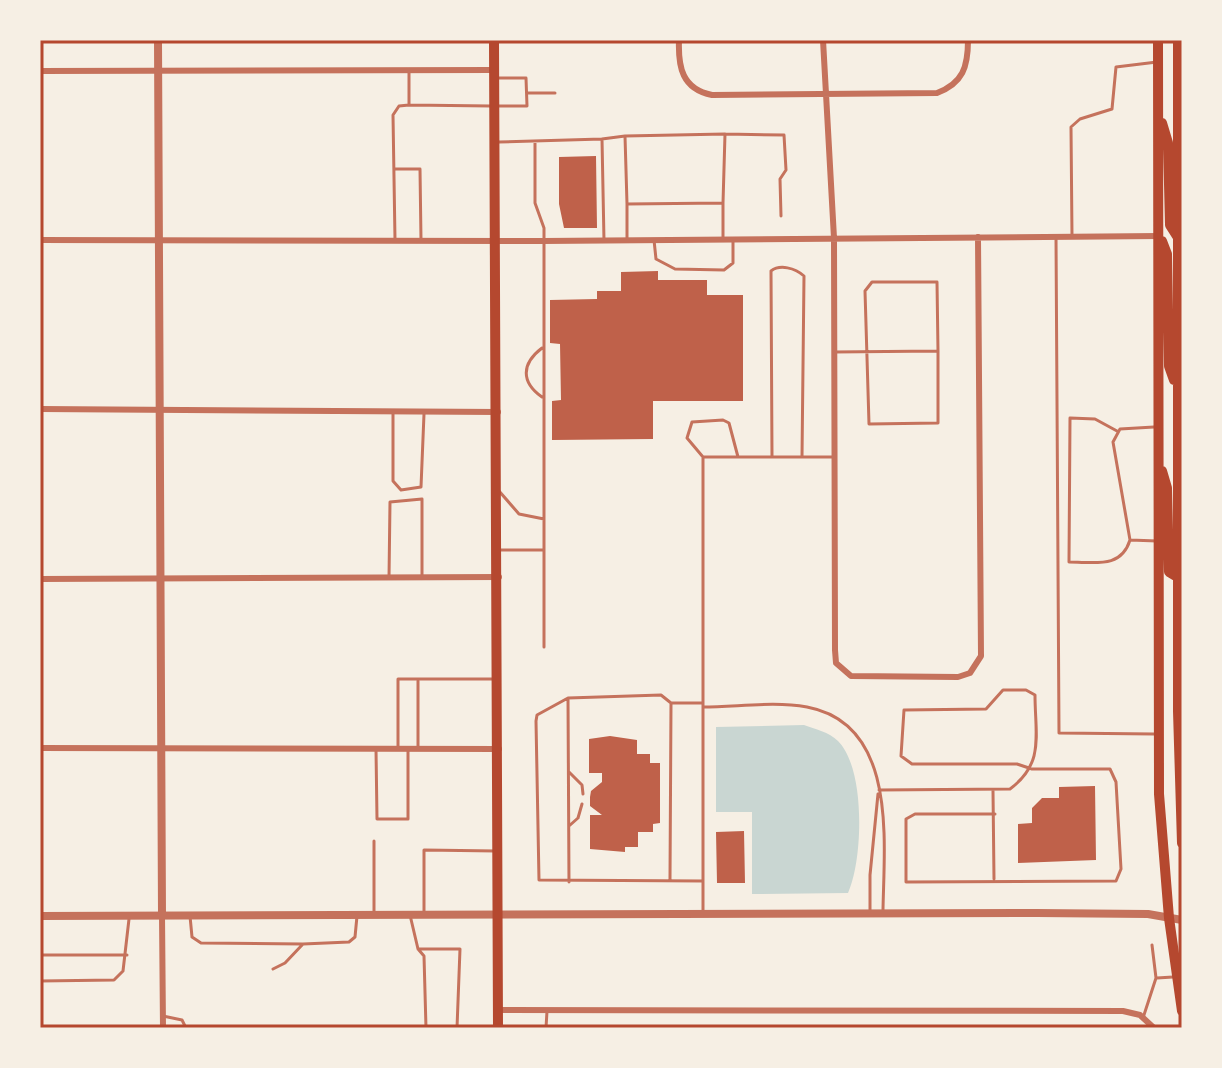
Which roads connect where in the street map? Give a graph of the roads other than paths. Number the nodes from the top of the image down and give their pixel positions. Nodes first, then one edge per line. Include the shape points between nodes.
1 (158, 40) edge
2 (494, 40) edge
3 (679, 40) edge
4 (823, 40) edge
5 (968, 40) edge
6 (1158, 40) edge
7 (1178, 40) edge
8 (1158, 62) junction
9 (1180, 63) edge
10 (40, 71) edge
11 (158, 71) junction
12 (409, 72) junction
13 (494, 74) junction
14 (527, 93) junction
15 (555, 93) dead end
16 (824, 94) junction
17 (409, 105) junction
18 (495, 106) junction
19 (1158, 114) junction
20 (725, 134) junction
21 (625, 136) junction
22 (602, 139) junction
23 (535, 141) junction
24 (495, 142) junction
25 (394, 169) junction
26 (723, 203) junction
27 (627, 204) junction
28 (781, 216) dead end
29 (1056, 236) junction
30 (1072, 236) junction
31 (1159, 236) junction
32 (1180, 236) edge
33 (978, 237) junction
34 (834, 238) junction
35 (723, 239) junction
36 (733, 239) junction
37 (40, 240) edge
38 (158, 240) junction
39 (395, 240) junction
40 (421, 240) junction
41 (627, 240) junction
42 (654, 240) junction
43 (496, 241) junction
44 (543, 241) junction
45 (604, 241) junction
46 (542, 348) junction
47 (938, 351) junction
48 (834, 352) junction
49 (866, 352) junction
50 (1177, 388) junction
51 (542, 397) junction
52 (1180, 408) edge
53 (40, 409) edge
54 (159, 410) junction
55 (393, 411) junction
56 (424, 411) junction
57 (498, 412) junction
58 (1158, 427) junction
59 (1117, 431) junction
60 (703, 457) junction
61 (738, 457) junction
62 (772, 457) junction
63 (802, 457) junction
64 (834, 457) junction
65 (1158, 457) junction
66 (498, 491) junction
67 (544, 519) junction
68 (1130, 540) junction
69 (1158, 541) junction
70 (498, 550) junction
71 (543, 550) junction
72 (422, 577) junction
73 (499, 577) junction
74 (389, 578) junction
75 (1180, 578) edge
76 (40, 579) edge
77 (160, 579) junction
78 (544, 647) dead end
79 (418, 679) junction
80 (499, 679) junction
81 (568, 698) junction
82 (671, 703) junction
83 (703, 705) junction
84 (1158, 734) junction
85 (40, 748) edge
86 (161, 748) junction
87 (376, 749) junction
88 (398, 749) junction
89 (408, 749) junction
90 (418, 749) junction
91 (499, 749) junction
92 (1032, 769) junction
93 (569, 772) junction
94 (879, 790) junction
95 (993, 791) junction
96 (583, 794) dead end
97 (582, 804) dead end
98 (995, 814) junction
99 (569, 826) junction
100 (374, 841) dead end
101 (1182, 843) edge
102 (500, 851) junction
103 (871, 868) junction
104 (883, 868) junction
105 (670, 881) junction
106 (703, 881) junction
107 (994, 881) junction
108 (569, 882) junction
109 (499, 914) junction
110 (870, 914) junction
111 (883, 914) junction
112 (162, 915) junction
113 (410, 915) junction
114 (424, 915) junction
115 (703, 915) junction
116 (40, 916) edge
117 (130, 916) junction
118 (190, 916) junction
119 (357, 916) junction
120 (374, 916) junction
121 (1169, 918) junction
122 (1182, 920) edge
123 (303, 944) junction
124 (1152, 945) dead end
125 (418, 949) junction
126 (40, 955) edge
127 (127, 955) junction
128 (273, 969) dead end
129 (1177, 977) junction
130 (1156, 978) junction
131 (40, 981) edge
132 (499, 1010) junction
133 (547, 1011) junction
134 (1182, 1011) edge
135 (163, 1016) junction
136 (1142, 1017) junction
137 (163, 1028) edge
138 (186, 1028) edge
139 (426, 1028) edge
140 (457, 1028) edge
141 (498, 1028) edge
142 (546, 1028) edge
143 (1154, 1028) edge

1 - 11 street
2 - 13 main road
3 - 16 street via 684,79 702,93
4 - 16 street
5 - 16 street via 960,79 937,93
6 - 8 main road
7 - 9 main road
8 - 19 main road
8 - 30 lane via 1116,67 1112,109 1071,127
9 - 32 main road
10 - 11 street
11 - 12 street
11 - 38 street
12 - 13 street
12 - 17 lane
13 - 14 lane via 526,78
13 - 18 main road
14 - 15 lane
14 - 18 lane via 527,106
16 - 34 street
17 - 18 lane
17 - 25 lane via 399,106 393,115
18 - 24 main road
19 - 31 main road
19 - 32 main road via 1168,143 1170,225
20 - 21 lane
20 - 26 lane
20 - 28 lane via 784,135
21 - 22 lane
21 - 27 lane
22 - 23 lane
22 - 45 lane
23 - 24 lane
23 - 44 lane via 535,203
24 - 43 main road
25 - 39 lane
25 - 40 lane via 420,169
26 - 27 lane
26 - 35 lane
27 - 41 lane
29 - 30 street
29 - 33 street
29 - 84 lane via 1059,733
30 - 31 street
31 - 50 main road via 1167,254 1169,366
31 - 58 main road
32 - 50 main road
33 - 34 street
33 - 64 street via 981,656 972,670 958,677 859,678 841,670 835,650
34 - 36 street
34 - 48 street
35 - 36 street
35 - 42 street
36 - 42 lane via 733,263 724,270 663,266 656,259
37 - 38 street
38 - 39 street
38 - 54 street
39 - 40 street
40 - 43 street
41 - 42 street
41 - 45 street
43 - 44 street
43 - 57 main road
44 - 45 street
44 - 46 lane
46 - 51 lane
46 - 51 lane via 529,359 525,378
47 - 49 lane
47 - 49 lane via 937,282 872,282 865,291
47 - 49 lane via 938,423 869,424
48 - 49 lane
48 - 64 street
50 - 52 main road
51 - 67 lane
52 - 75 main road
53 - 54 street
54 - 55 street
54 - 77 street
55 - 56 street
55 - 56 lane via 395,487 415,490 421,487
56 - 57 street
57 - 66 main road
58 - 59 lane
58 - 65 main road
59 - 68 lane via 1113,442
59 - 68 lane via 1095,419 1070,418 1069,562 1111,562 1126,552
60 - 61 lane
60 - 61 lane via 687,438 695,420 729,423
60 - 83 lane
61 - 62 lane
62 - 63 lane
62 - 63 lane via 771,271 778,268 804,276
63 - 64 lane
65 - 69 main road
65 - 75 main road via 1167,488 1169,572
66 - 67 lane via 519,514
66 - 70 main road
67 - 71 lane
68 - 69 lane
69 - 84 main road
70 - 71 lane
70 - 73 main road
71 - 78 lane
72 - 73 street
72 - 74 street
72 - 74 lane via 422,499 400,498 390,502
73 - 80 main road
74 - 77 street
75 - 101 main road
76 - 77 street
77 - 86 street
79 - 80 lane
79 - 88 lane via 398,679
79 - 90 lane
80 - 91 main road
81 - 82 lane via 661,695
81 - 93 lane
81 - 108 lane via 537,715 536,752 537,876
82 - 83 lane
82 - 105 lane
83 - 94 lane via 795,706 828,714 865,746
83 - 106 lane
84 - 121 main road
85 - 86 street
86 - 87 street
86 - 112 street
87 - 88 street
87 - 89 lane via 377,819 408,819
88 - 89 street
89 - 90 street
90 - 91 street
91 - 102 main road
92 - 92 lane via 1035,695 1026,690 1003,690 986,709 901,713 901,756 906,762 1017,764
92 - 95 lane via 1010,789
92 - 107 lane via 1110,769 1116,782 1121,869 1116,881
93 - 96 lane
93 - 99 lane
94 - 95 lane
94 - 103 lane
94 - 104 lane
95 - 98 lane
97 - 99 lane
98 - 107 lane
98 - 107 lane via 915,814 906,819 906,882
99 - 108 lane
100 - 120 lane
102 - 109 main road
102 - 114 lane via 424,850
103 - 104 lane
103 - 110 lane
104 - 111 lane
105 - 106 lane
105 - 108 lane
106 - 115 lane
109 - 114 street
109 - 115 street
109 - 132 main road
110 - 111 street
110 - 115 street
111 - 121 street
112 - 117 street
112 - 118 street
112 - 135 street
113 - 114 street
113 - 120 street
113 - 125 lane
116 - 117 street
117 - 127 lane
118 - 119 street
118 - 123 lane via 192,937 201,943
119 - 120 street
119 - 123 lane via 355,937 349,942
121 - 122 street
121 - 129 main road
123 - 128 lane
124 - 130 lane
125 - 139 lane via 424,956
125 - 140 lane via 460,949
126 - 127 lane
127 - 131 lane via 123,971 108,982
129 - 130 lane
129 - 134 main road
130 - 136 lane
132 - 133 street
132 - 141 main road
133 - 136 street via 1123,1011
133 - 142 lane
135 - 137 street
135 - 138 lane via 182,1020
136 - 143 street

